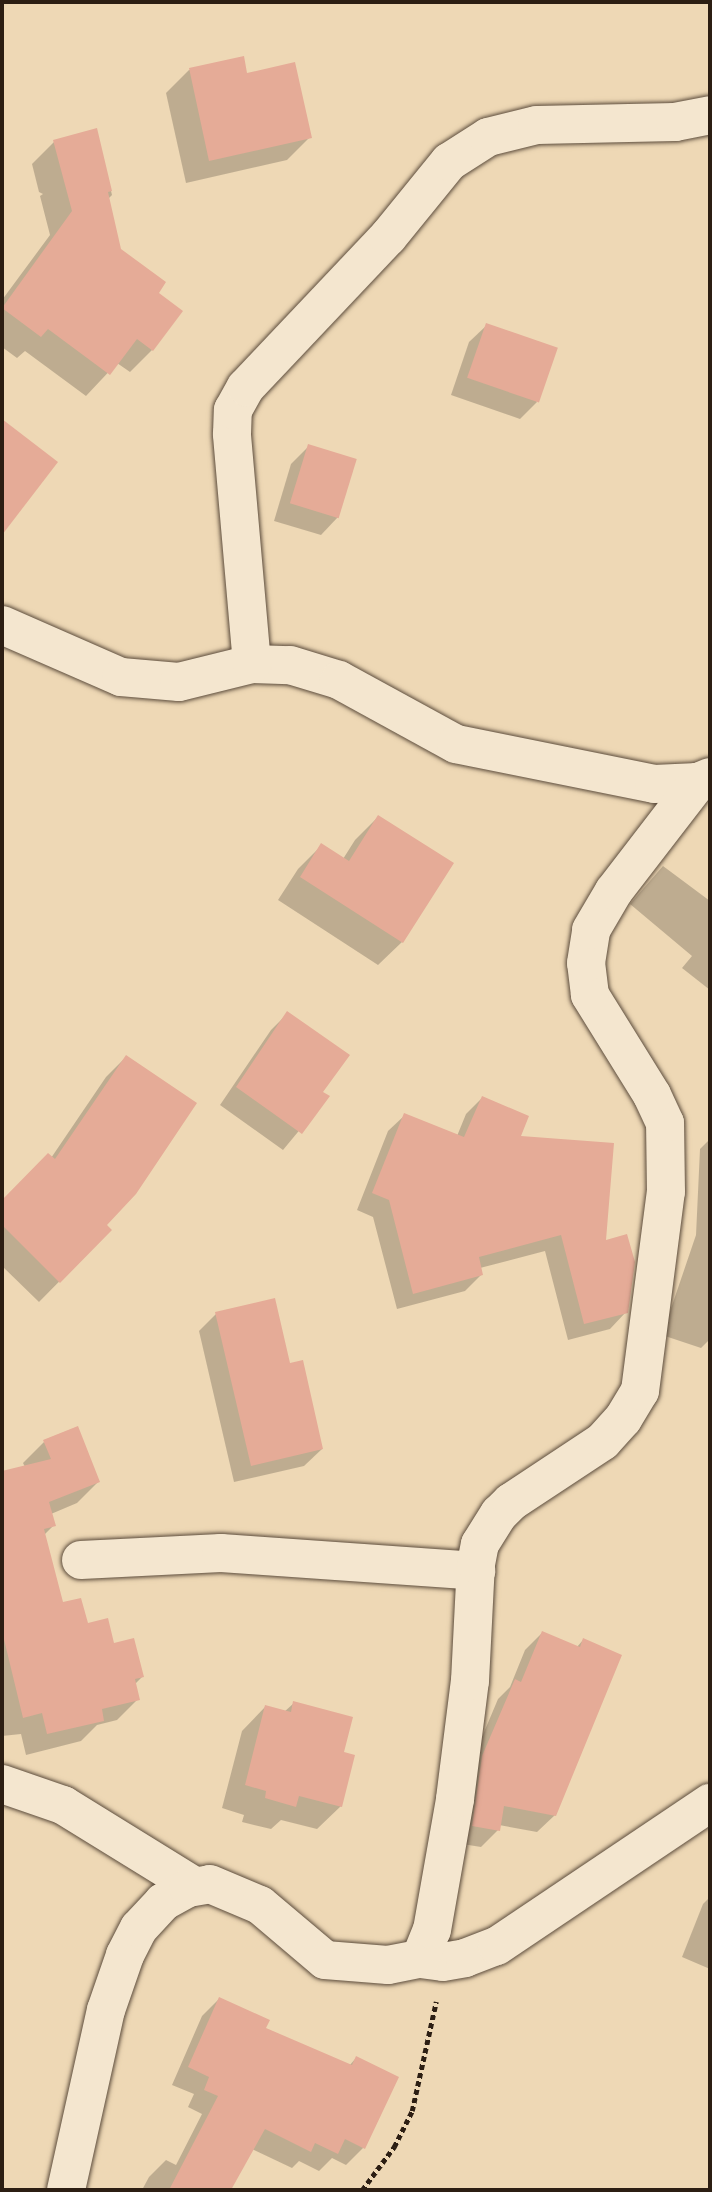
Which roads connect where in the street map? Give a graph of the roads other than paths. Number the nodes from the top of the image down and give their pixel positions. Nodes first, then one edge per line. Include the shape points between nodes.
1 (710, 115) edge
2 (2, 625) edge
3 (252, 664) junction
4 (704, 780) edge
5 (81, 1560) dead end
6 (475, 1572) junction
7 (2, 1784) edge
8 (710, 1803) edge
9 (194, 1885) junction
10 (432, 1960) junction
11 (66, 2190) edge

1 - 3 street via 675,122 537,124 488,137 449,162 388,237 246,387 233,410 232,433
2 - 3 street via 121,677 179,681
3 - 4 street via 290,665 339,680 456,744 653,785
4 - 6 street via 614,891 591,930 586,963 590,995 665,1123 666,1192 640,1391 603,1441 499,1514 480,1544
5 - 6 street via 221,1553
6 - 10 street via 470,1681 432,1930
7 - 9 street via 63,1805
8 - 10 street via 497,1945
9 - 10 street via 217,1886 260,1905 325,1961 388,1965
9 - 11 street via 149,1915 125,1955 106,2010

